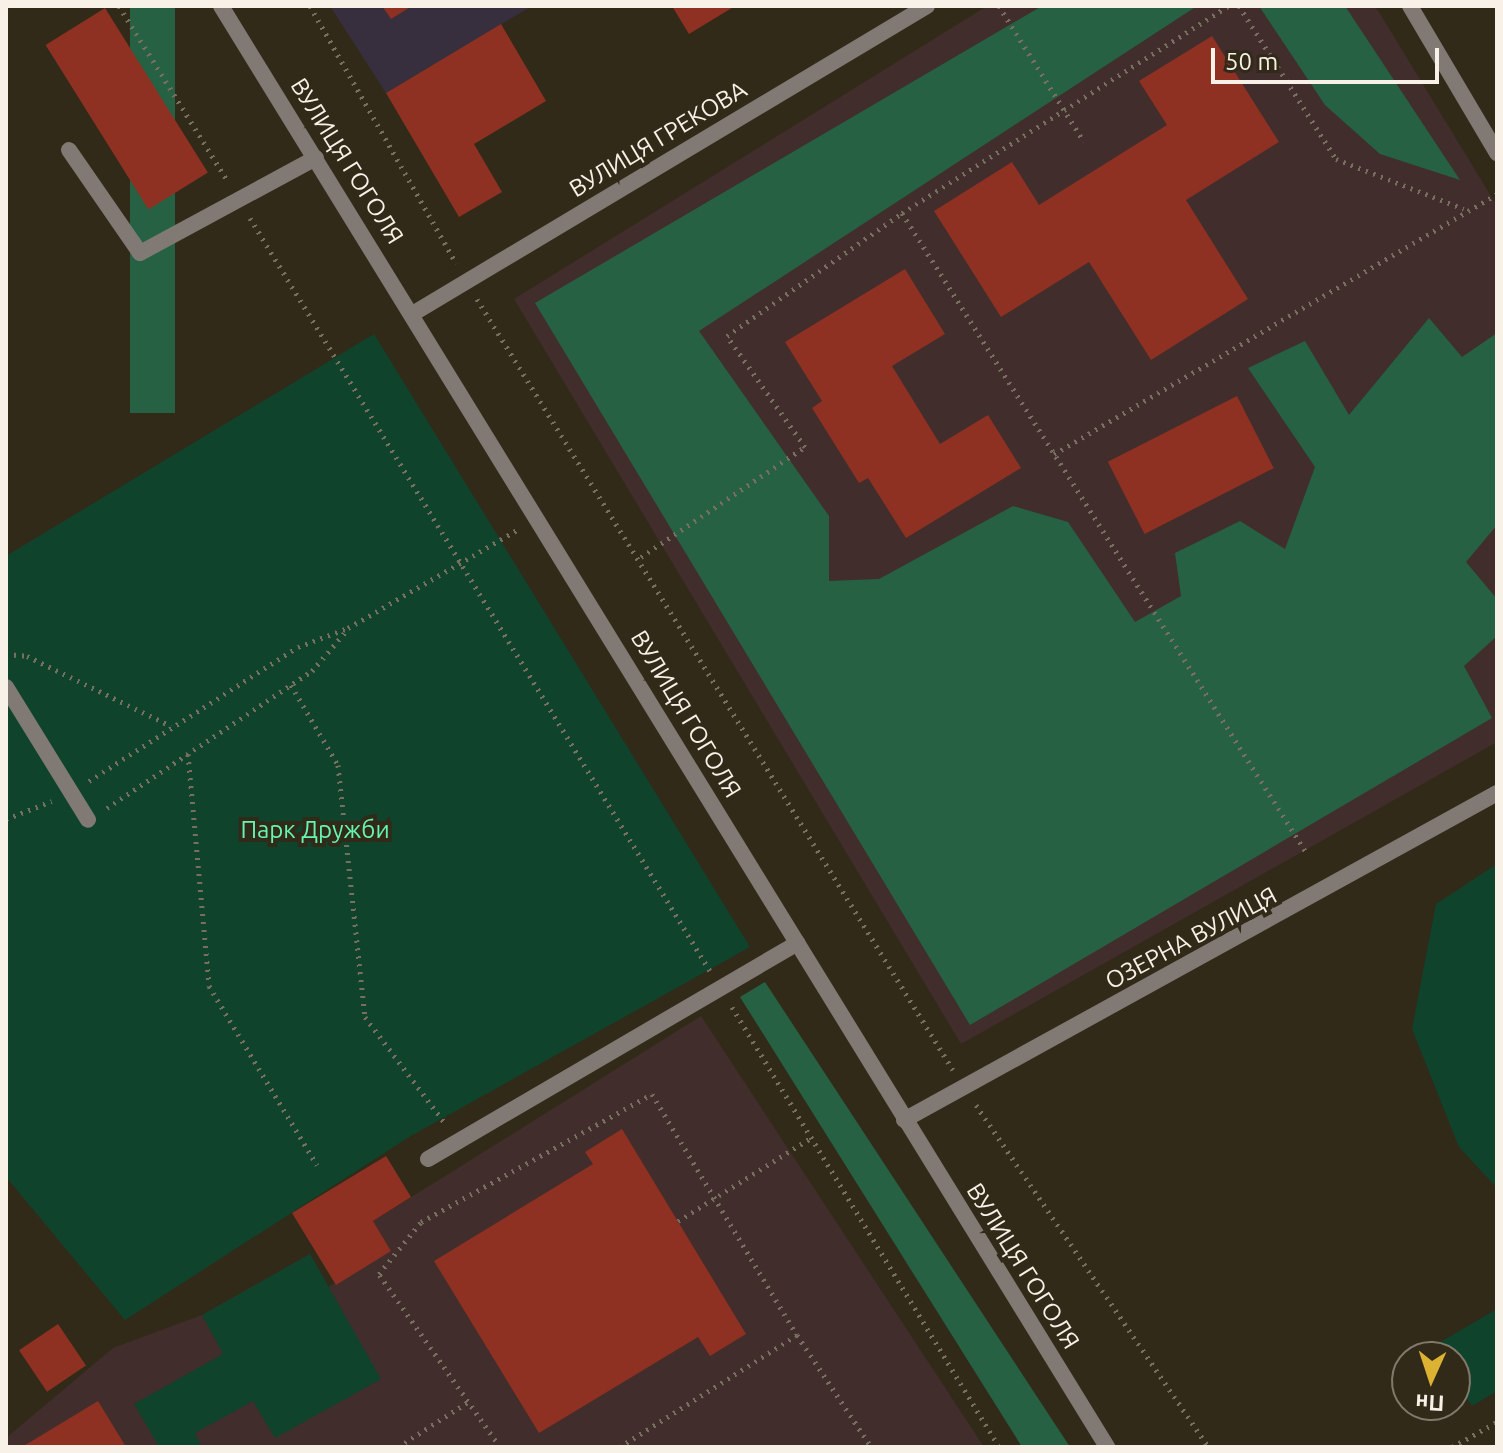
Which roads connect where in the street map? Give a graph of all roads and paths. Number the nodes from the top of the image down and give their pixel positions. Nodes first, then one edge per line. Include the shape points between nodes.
1 (119, 6) edge
2 (221, 6) edge
3 (310, 6) edge
4 (927, 6) edge
5 (999, 6) edge
6 (1228, 6) edge
7 (1239, 6) edge
8 (1410, 6) edge
9 (1062, 112) junction
10 (1084, 142) dead end
11 (69, 150) dead end
12 (1497, 153) edge
13 (316, 158) junction
14 (1497, 194) edge
15 (239, 200) junction
16 (1465, 210) junction
17 (902, 213) junction
18 (466, 283) junction
19 (414, 313) junction
20 (1054, 454) junction
21 (539, 517) junction
22 (641, 557) junction
23 (461, 562) junction
24 (348, 628) junction
25 (6, 654) edge
26 (291, 685) junction
27 (6, 687) edge
28 (171, 726) junction
29 (188, 754) junction
30 (1497, 793) edge
31 (69, 795) junction
32 (6, 819) edge
33 (88, 820) joint
34 (1307, 854) dead end
35 (797, 943) junction
36 (718, 984) junction
37 (964, 1088) junction
38 (904, 1120) junction
39 (811, 1138) junction
40 (459, 1141) junction
41 (428, 1159) dead end
42 (317, 1165) dead end
43 (716, 1198) junction
44 (678, 1221) dead end
45 (797, 1335) junction
46 (468, 1402) junction
47 (1497, 1422) edge
48 (398, 1447) edge
49 (500, 1447) edge
50 (620, 1447) edge
51 (871, 1447) edge
52 (999, 1447) edge
53 (1107, 1447) edge
54 (1208, 1447) edge
55 (1452, 1447) edge

1 - 15 path
2 - 13 street, ВУЛИЦЯ ГОГОЛЯ
3 - 18 path
4 - 18 street, ВУЛИЦЯ ГРЕКОВА
5 - 9 path
6 - 9 path
7 - 16 path via 1336,159
8 - 12 street
9 - 10 path
9 - 17 path
11 - 15 street via 140,253
13 - 15 street
13 - 19 street, ВУЛИЦЯ ГОГОЛЯ
14 - 16 path
15 - 23 path
16 - 20 path
17 - 20 path
17 - 22 path via 727,336 805,447
18 - 19 street, ВУЛИЦЯ ГРЕКОВА
18 - 22 path
19 - 21 street, ВУЛИЦЯ ГОГОЛЯ
20 - 34 path
21 - 23 path
21 - 35 street, ВУЛИЦЯ ГОГОЛЯ
22 - 37 path
23 - 24 path
23 - 36 path
24 - 26 path
24 - 28 path via 298,647
25 - 28 path via 27,656
26 - 29 path
26 - 40 path via 338,765 365,1017
27 - 31 street
28 - 31 path
29 - 33 path
29 - 42 path via 209,986
30 - 37 street, ОЗЕРНА ВУЛИЦЯ
31 - 32 path
31 - 33 street
35 - 36 street
35 - 38 street, ВУЛИЦЯ ГОГОЛЯ
36 - 39 path
36 - 40 street
37 - 38 street, ОЗЕРНА ВУЛИЦЯ
37 - 54 path
38 - 53 street, ВУЛИЦЯ ГОГОЛЯ
39 - 43 path
39 - 52 path
40 - 41 street
43 - 44 path
43 - 45 path
43 - 46 path via 652,1094 421,1222 379,1274
45 - 50 path
45 - 51 path
46 - 48 path
46 - 49 path
47 - 55 path

